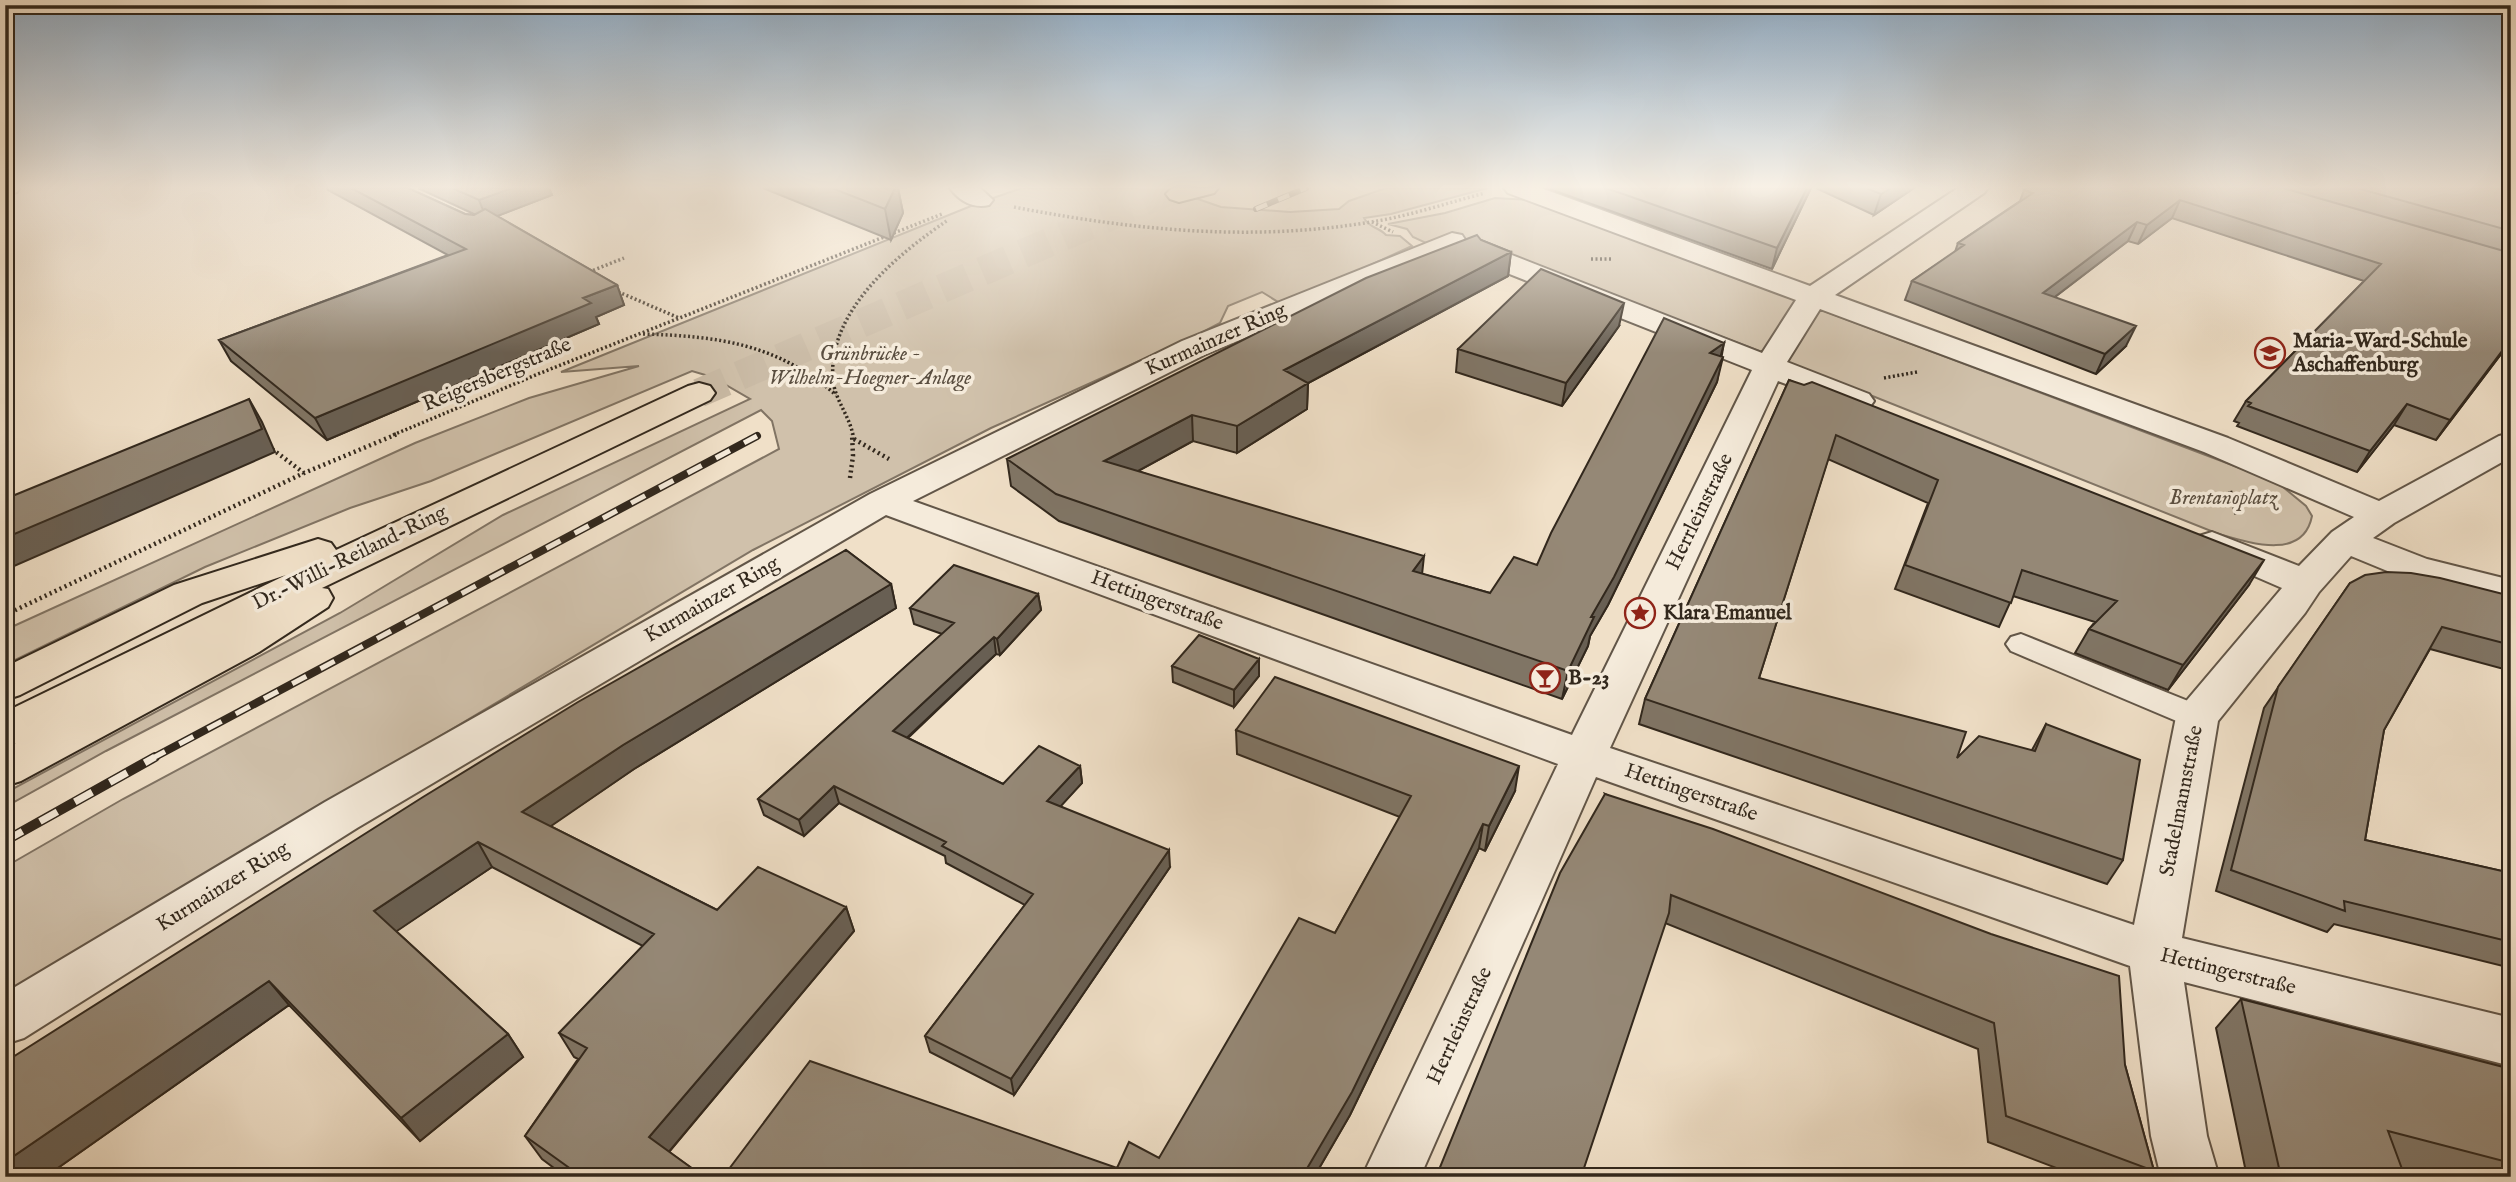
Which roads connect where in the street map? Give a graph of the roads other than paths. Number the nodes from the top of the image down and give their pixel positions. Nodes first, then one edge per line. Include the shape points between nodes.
1 (1447, 243) edge
2 (1665, 243) edge
3 (1893, 243) edge
4 (1489, 256) edge
5 (1812, 298) junction
6 (1770, 365) junction
7 (699, 393) tunnel mouth
8 (1889, 414) edge
9 (2511, 443) edge
10 (883, 502) junction
11 (457, 505) junction
12 (2381, 515) junction
13 (2186, 534) edge
14 (2346, 540) junction
15 (2305, 583) junction
16 (2511, 593) edge
17 (2021, 644) dead end
18 (5, 685) edge
19 (2197, 717) junction
20 (5, 731) edge
21 (1584, 756) junction
22 (5, 769) edge
23 (2154, 953) junction
24 (5, 1021) edge
25 (2511, 1042) edge
26 (1391, 1177) edge
27 (2190, 1177) edge

1 - 10 street, Kurmainzer Ring via 1193,348
2 - 5 street
3 - 5 street, Herrleinstraße
4 - 6 street
5 - 6 street, Herrleinstraße
5 - 12 street via 2216,445
6 - 8 street
6 - 21 street, Herrleinstraße
7 - 11 highway, Dr.-Willi-Reiland-Ring
9 - 12 street, Stadelmannstraße
10 - 21 street, Hettingerstraße
10 - 24 street, Kurmainzer Ring via 341,815
11 - 18 highway via 188,594
11 - 20 highway, Dr.-Willi-Reiland-Ring
11 - 22 highway via 246,642
12 - 14 street, Stadelmannstraße
13 - 15 street
14 - 15 street, Stadelmannstraße
14 - 16 street via 2415,568
15 - 19 street, Stadelmannstraße
17 - 19 lane
19 - 23 street, Stadelmannstraße
21 - 23 street, Hettingerstraße
21 - 26 street, Herrleinstraße
23 - 25 street, Hettingerstraße
23 - 27 street, Stadelmannstraße via 2179,1136

